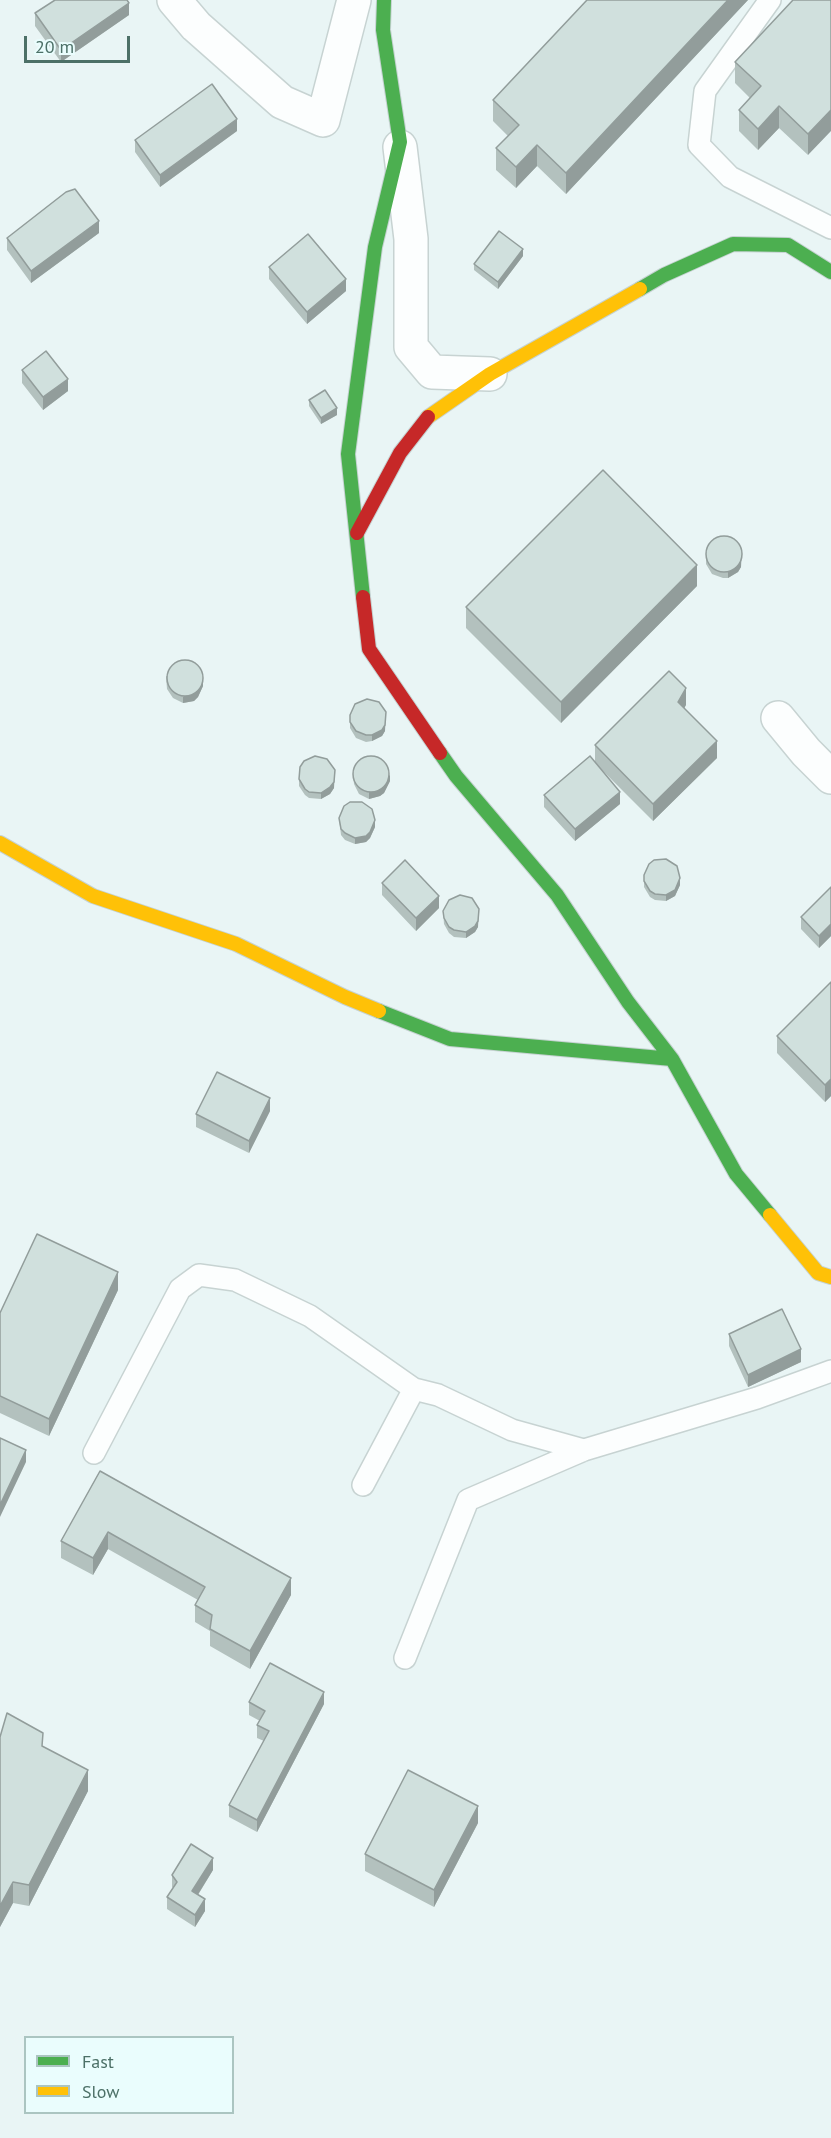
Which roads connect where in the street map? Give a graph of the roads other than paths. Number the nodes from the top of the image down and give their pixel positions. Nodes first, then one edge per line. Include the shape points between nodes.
1 (174, 0) edge
2 (354, 0) edge
3 (384, 0) edge
4 (770, 0) edge
5 (400, 142) junction
6 (831, 228) edge
7 (831, 272) edge
8 (490, 374) junction
9 (357, 533) junction
10 (778, 718) dead end
11 (831, 777) edge
12 (0, 843) edge
13 (672, 1059) junction
14 (831, 1277) edge
15 (831, 1371) edge
16 (414, 1389) junction
17 (584, 1450) junction
18 (94, 1453) dead end
19 (363, 1485) dead end
20 (405, 1658) dead end

1 - 2 street via 196,26 282,102 323,120
3 - 5 street via 383,30
4 - 6 lane via 705,91 699,146 730,177
5 - 8 street via 411,239 411,347 432,372
5 - 9 street via 375,247 348,454
7 - 8 street via 788,245 733,244 664,275
8 - 9 street via 429,416 400,453
9 - 13 street via 369,649 456,776 557,895 628,1002
10 - 11 street
12 - 13 street via 93,896 236,944 345,997 450,1039
13 - 14 street via 736,1174 818,1273
15 - 17 lane via 757,1398
16 - 17 lane via 438,1395 512,1430
16 - 18 lane via 310,1316 235,1280 199,1275 180,1289
16 - 19 lane
17 - 20 lane via 468,1500

